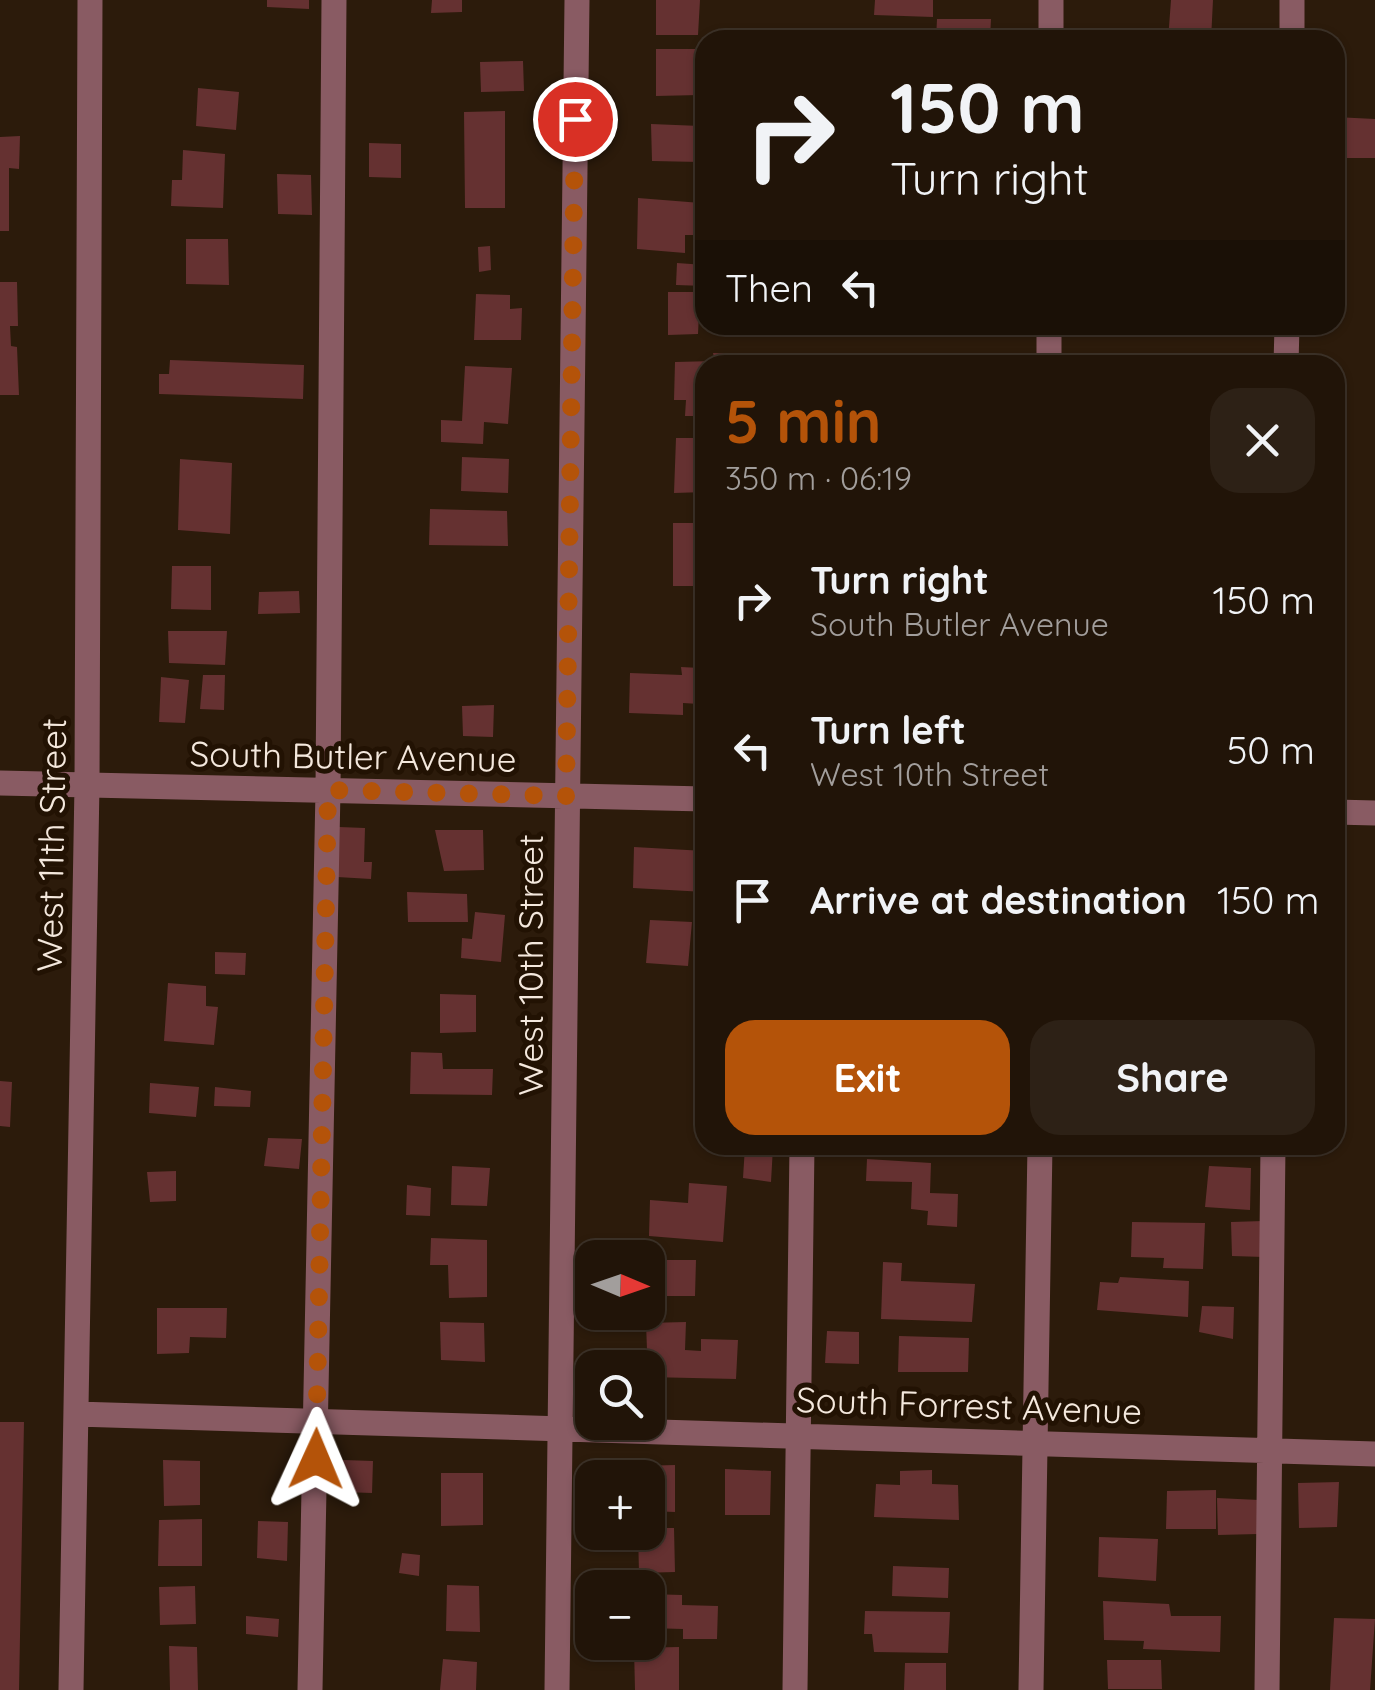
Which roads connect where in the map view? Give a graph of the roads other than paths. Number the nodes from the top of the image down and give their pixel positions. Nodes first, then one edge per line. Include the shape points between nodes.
1 (90, 0) edge
2 (334, 0) edge
3 (577, 0) edge
4 (1051, 0) edge
5 (1292, 0) edge
6 (1050, 30) edge
7 (1292, 30) edge
8 (0, 783) edge
9 (87, 785) junction
10 (328, 790) junction
11 (566, 796) junction
12 (695, 798) edge
13 (1345, 812) edge
14 (1375, 813) edge
15 (802, 1155) edge
16 (1040, 1155) edge
17 (1273, 1155) edge
18 (76, 1414) junction
19 (318, 1420) junction
20 (561, 1427) junction
21 (799, 1435) junction
22 (1034, 1442) junction
23 (1268, 1450) junction
24 (1375, 1454) edge
25 (71, 1690) edge
26 (310, 1690) edge
27 (557, 1690) edge
28 (796, 1690) edge
29 (1030, 1690) edge
30 (1266, 1690) edge

1 - 9 street, West 11th Street
2 - 10 street
3 - 11 street, West 10th Street
4 - 6 street
5 - 7 street
8 - 9 street, South Butler Avenue
9 - 10 street, South Butler Avenue
9 - 18 street, West 11th Street
10 - 11 street, South Butler Avenue
10 - 19 street
11 - 12 street, South Butler Avenue
11 - 20 street, West 10th Street
13 - 14 street
15 - 21 street
16 - 22 street
17 - 23 street
18 - 19 street, South Forrest Avenue
18 - 25 street, West 11th Street
19 - 20 street, South Forrest Avenue
19 - 26 street
20 - 21 street, South Forrest Avenue
20 - 27 street, West 10th Street
21 - 22 street, South Forrest Avenue
21 - 28 street
22 - 23 street, South Forrest Avenue
22 - 29 street
23 - 24 street, South Forrest Avenue
23 - 30 street

